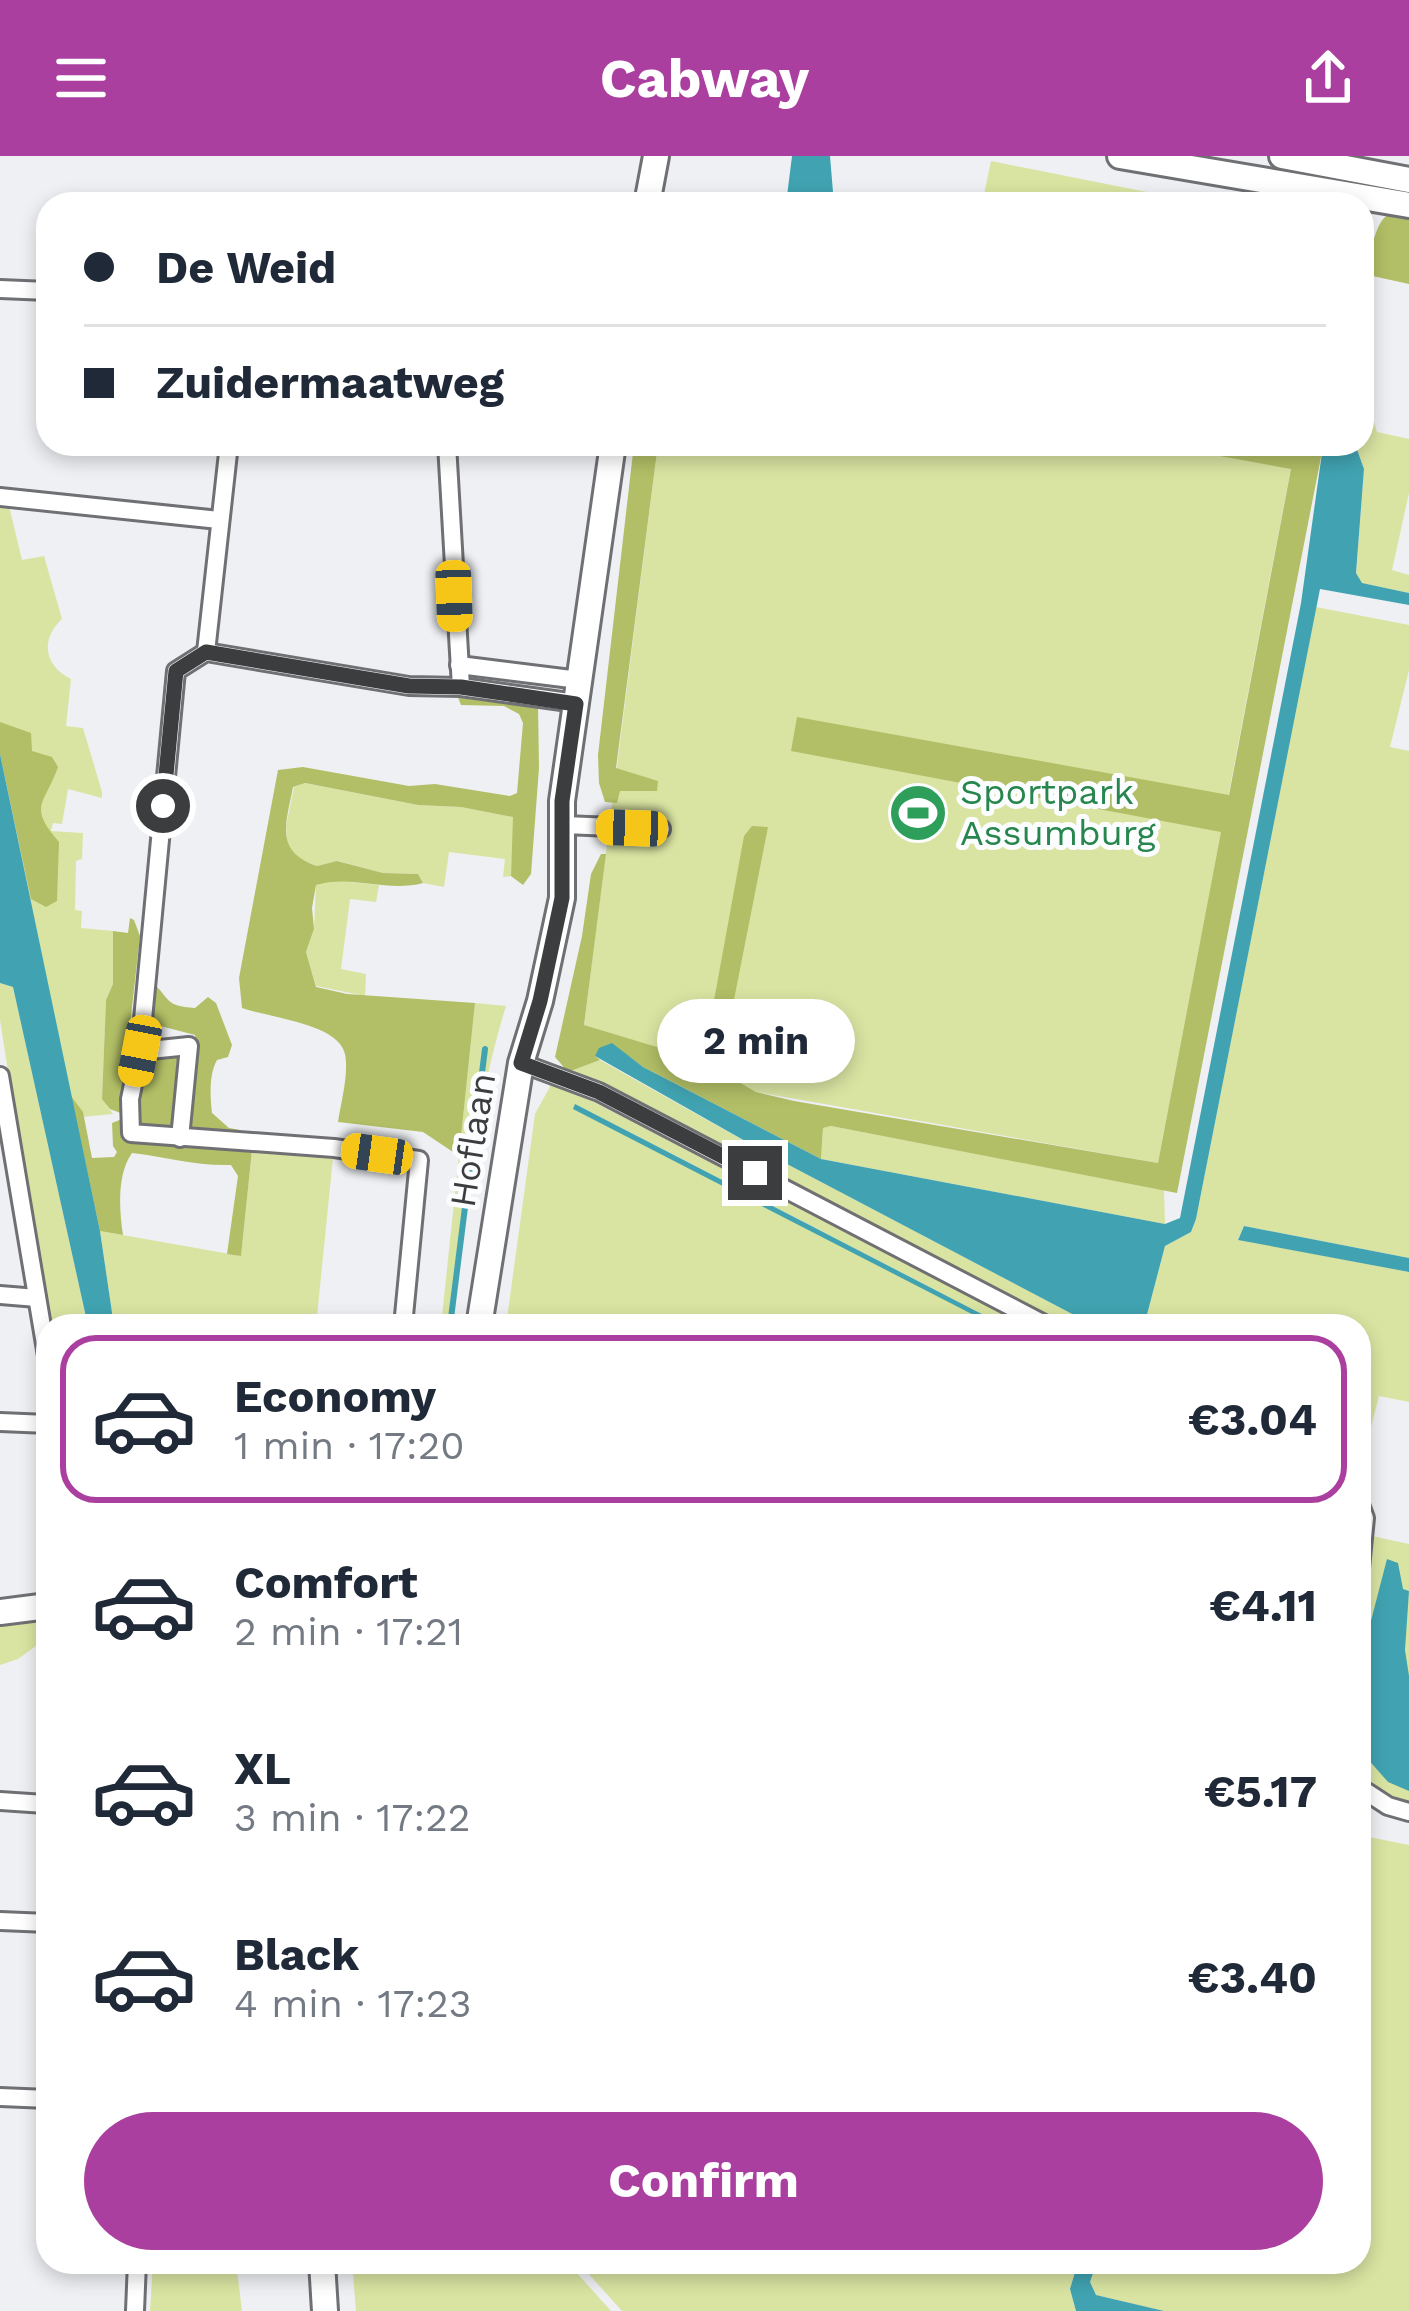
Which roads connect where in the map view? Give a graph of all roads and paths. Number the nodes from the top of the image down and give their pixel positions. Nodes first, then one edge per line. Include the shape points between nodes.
1 (656, 156) edge
2 (1120, 156) edge
3 (1282, 156) edge
4 (1409, 180) edge
5 (649, 192) edge
6 (1332, 192) edge
7 (1374, 199) edge
8 (1409, 205) edge
9 (0, 289) edge
10 (36, 290) edge
11 (227, 456) edge
12 (448, 456) edge
13 (611, 456) edge
14 (0, 497) edge
15 (219, 520) junction
16 (206, 652) junction
17 (459, 665) junction
18 (461, 687) junction
19 (578, 692) junction
20 (564, 825) junction
21 (661, 830) dead end
22 (140, 1051) junction
23 (521, 1063) junction
24 (0, 1076) edge
25 (180, 1138) junction
26 (6, 1148) edge
27 (0, 1295) edge
28 (37, 1298) junction
29 (40, 1314) edge
30 (404, 1314) edge
31 (481, 1314) edge
32 (1025, 1314) edge
33 (0, 1422) edge
34 (36, 1424) edge
35 (36, 1608) edge
36 (0, 1612) edge
37 (1371, 1794) edge
38 (0, 1801) edge
39 (36, 1803) edge
40 (1409, 1812) edge
41 (0, 1922) edge
42 (36, 1923) edge
43 (0, 2097) edge
44 (36, 2098) edge
45 (137, 2274) edge
46 (323, 2274) edge
47 (135, 2311) edge
48 (325, 2311) edge

1 - 5 main road
2 - 6 main road
3 - 4 main road
7 - 8 main road
9 - 10 street
11 - 15 street
12 - 17 street
13 - 19 main road, Hoflaan
14 - 15 street
15 - 16 street
16 - 18 street via 409,686
16 - 22 street via 176,671
17 - 18 street
17 - 19 street
18 - 19 street
19 - 20 main road, Hoflaan
20 - 21 street
20 - 23 main road, Hoflaan via 562,898
22 - 25 street via 131,1133
22 - 25 street via 189,1046
23 - 31 main road, Hoflaan
23 - 32 street via 599,1092
24 - 26 street
25 - 30 street via 419,1160
26 - 28 street
27 - 28 street
28 - 29 street
33 - 34 street
35 - 36 main road
37 - 40 street
38 - 39 street
41 - 42 street
43 - 44 street
45 - 47 street
46 - 48 main road

